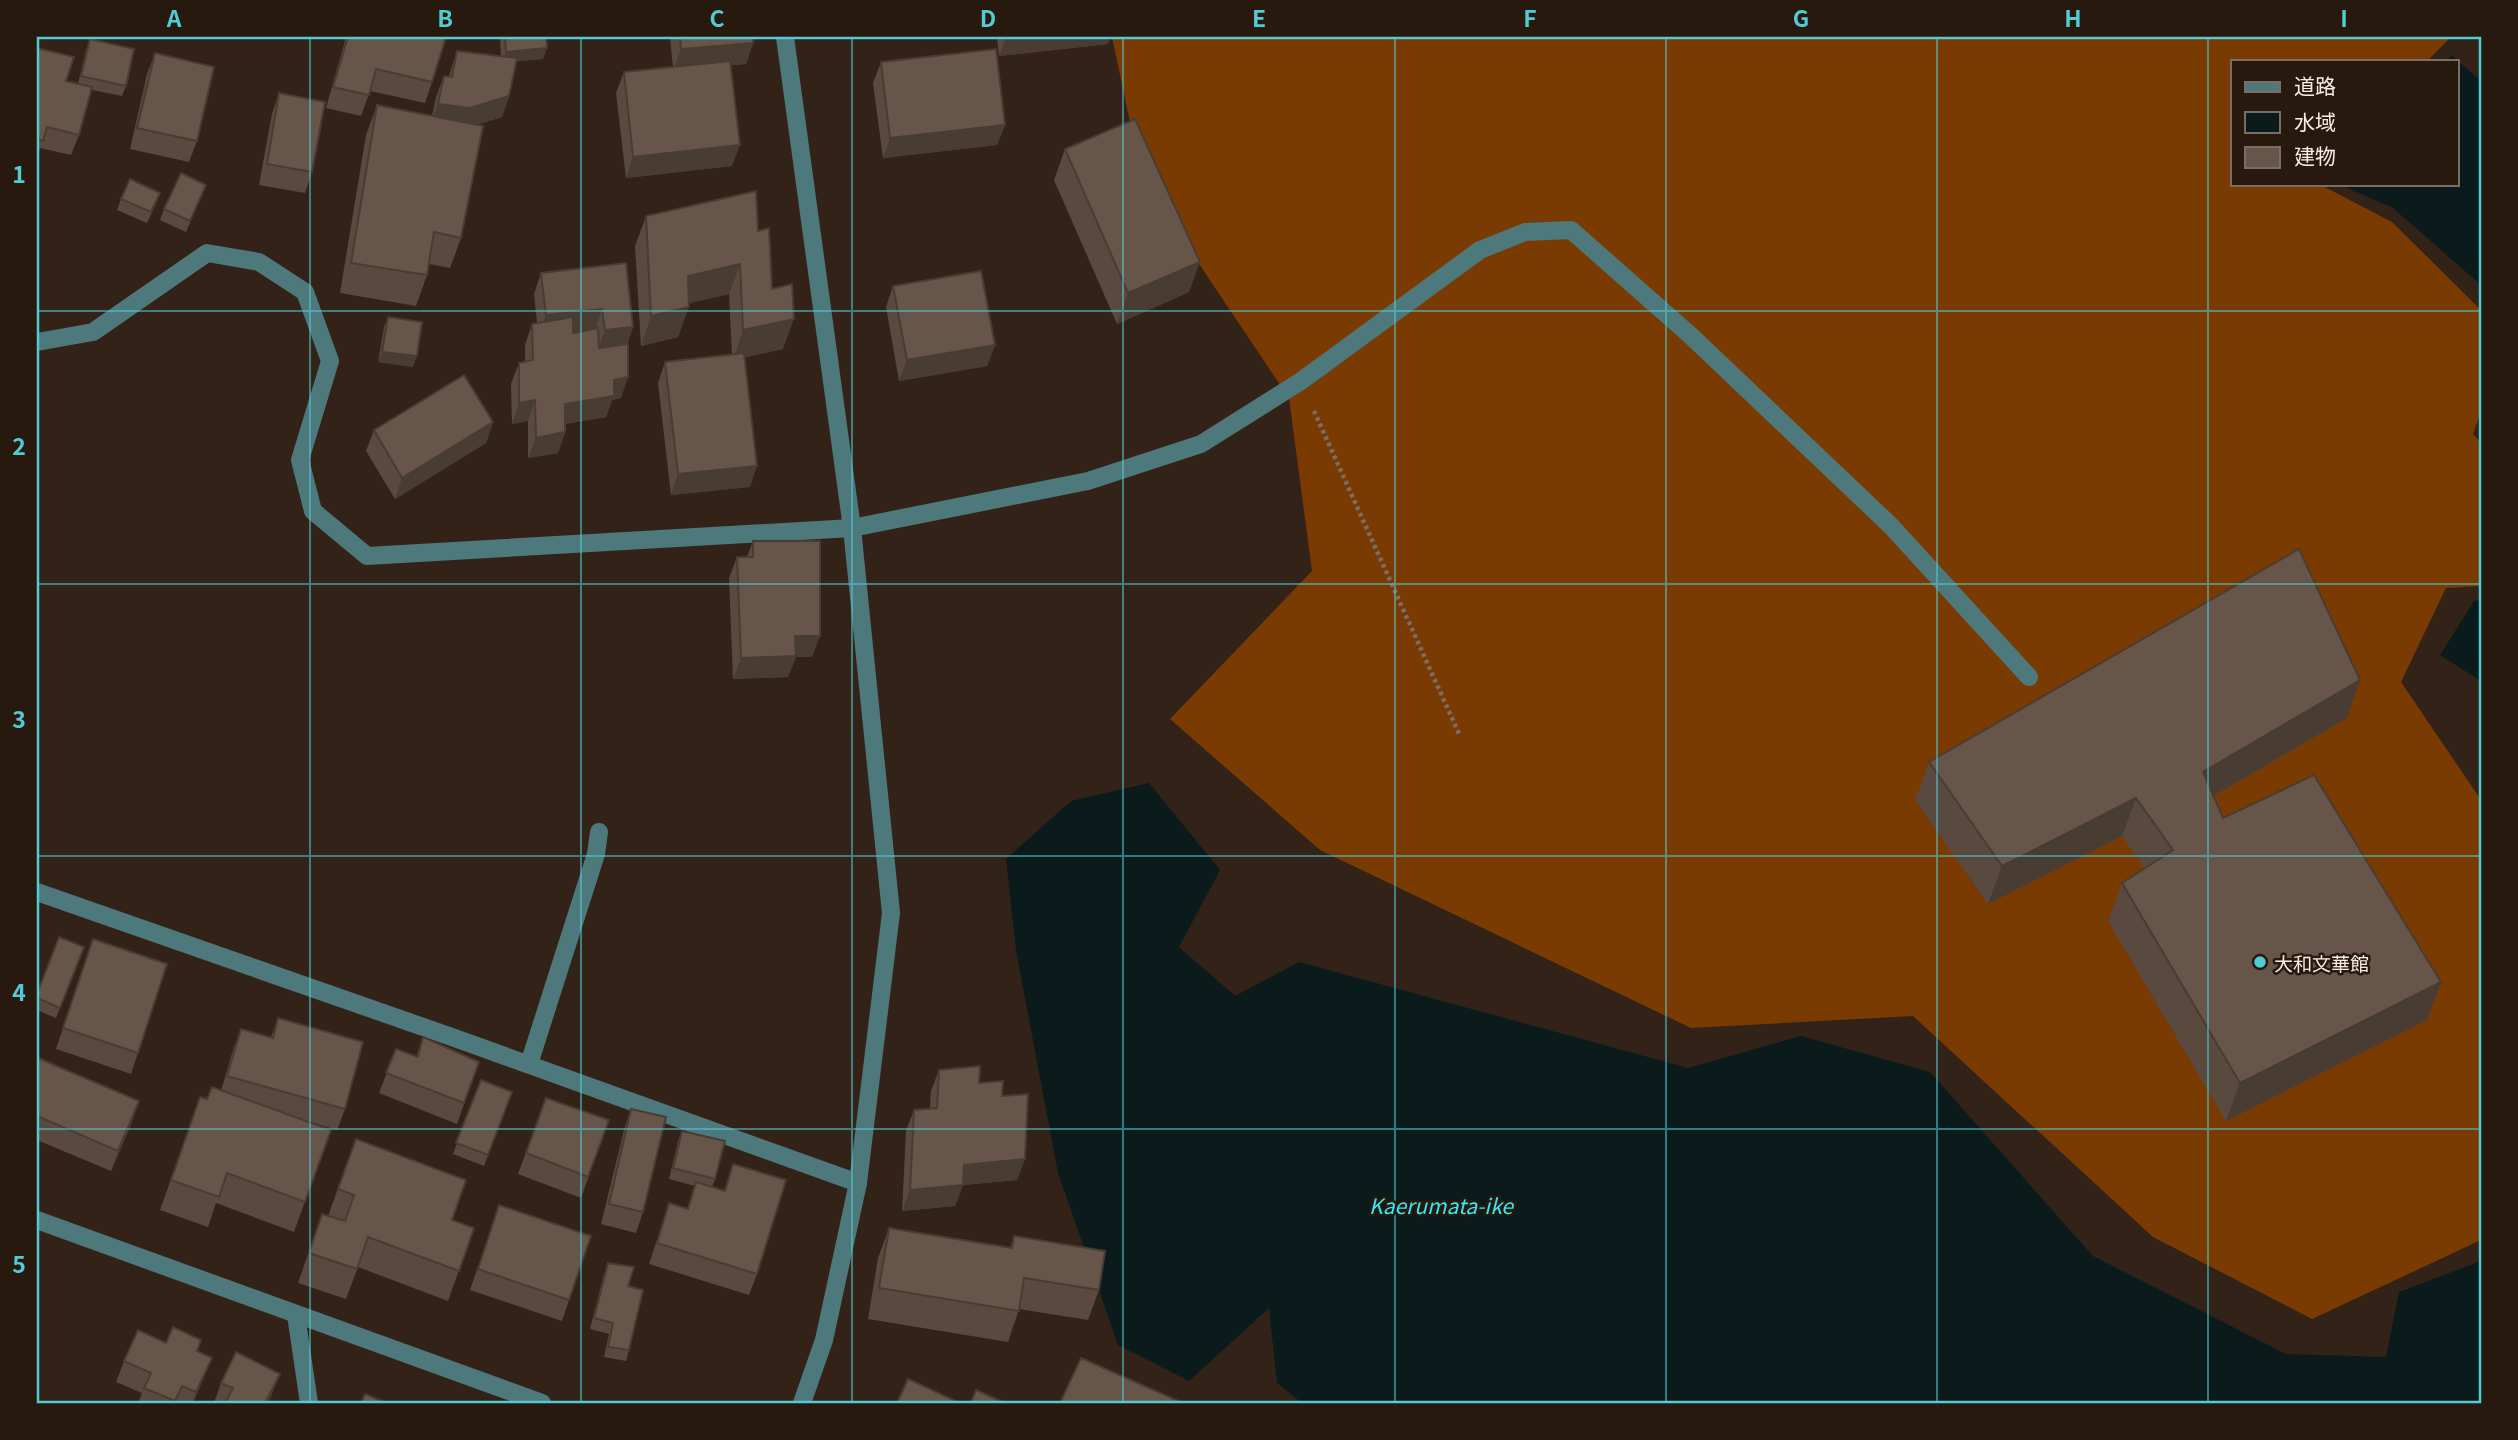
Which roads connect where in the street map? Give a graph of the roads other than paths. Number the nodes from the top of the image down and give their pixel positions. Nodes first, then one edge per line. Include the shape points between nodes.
1 (785, 37) edge
2 (37, 342) edge
3 (852, 528) junction
4 (2029, 677) dead end
5 (599, 832) dead end
6 (37, 892) edge
7 (529, 1064) junction
8 (858, 1183) junction
9 (37, 1220) edge
10 (296, 1315) junction
11 (309, 1403) edge
12 (542, 1403) edge
13 (802, 1403) edge

1 - 3 street
2 - 3 street via 93,332 207,253 259,262 305,292 330,361 300,460 313,511 367,556
3 - 4 street via 1100,477 1201,443 1301,381 1480,250 1525,232 1571,230 1690,335 1891,526
3 - 8 street via 891,913
5 - 7 street
6 - 7 street
7 - 8 street
8 - 13 street via 824,1340
9 - 10 street
10 - 11 street
10 - 12 street

